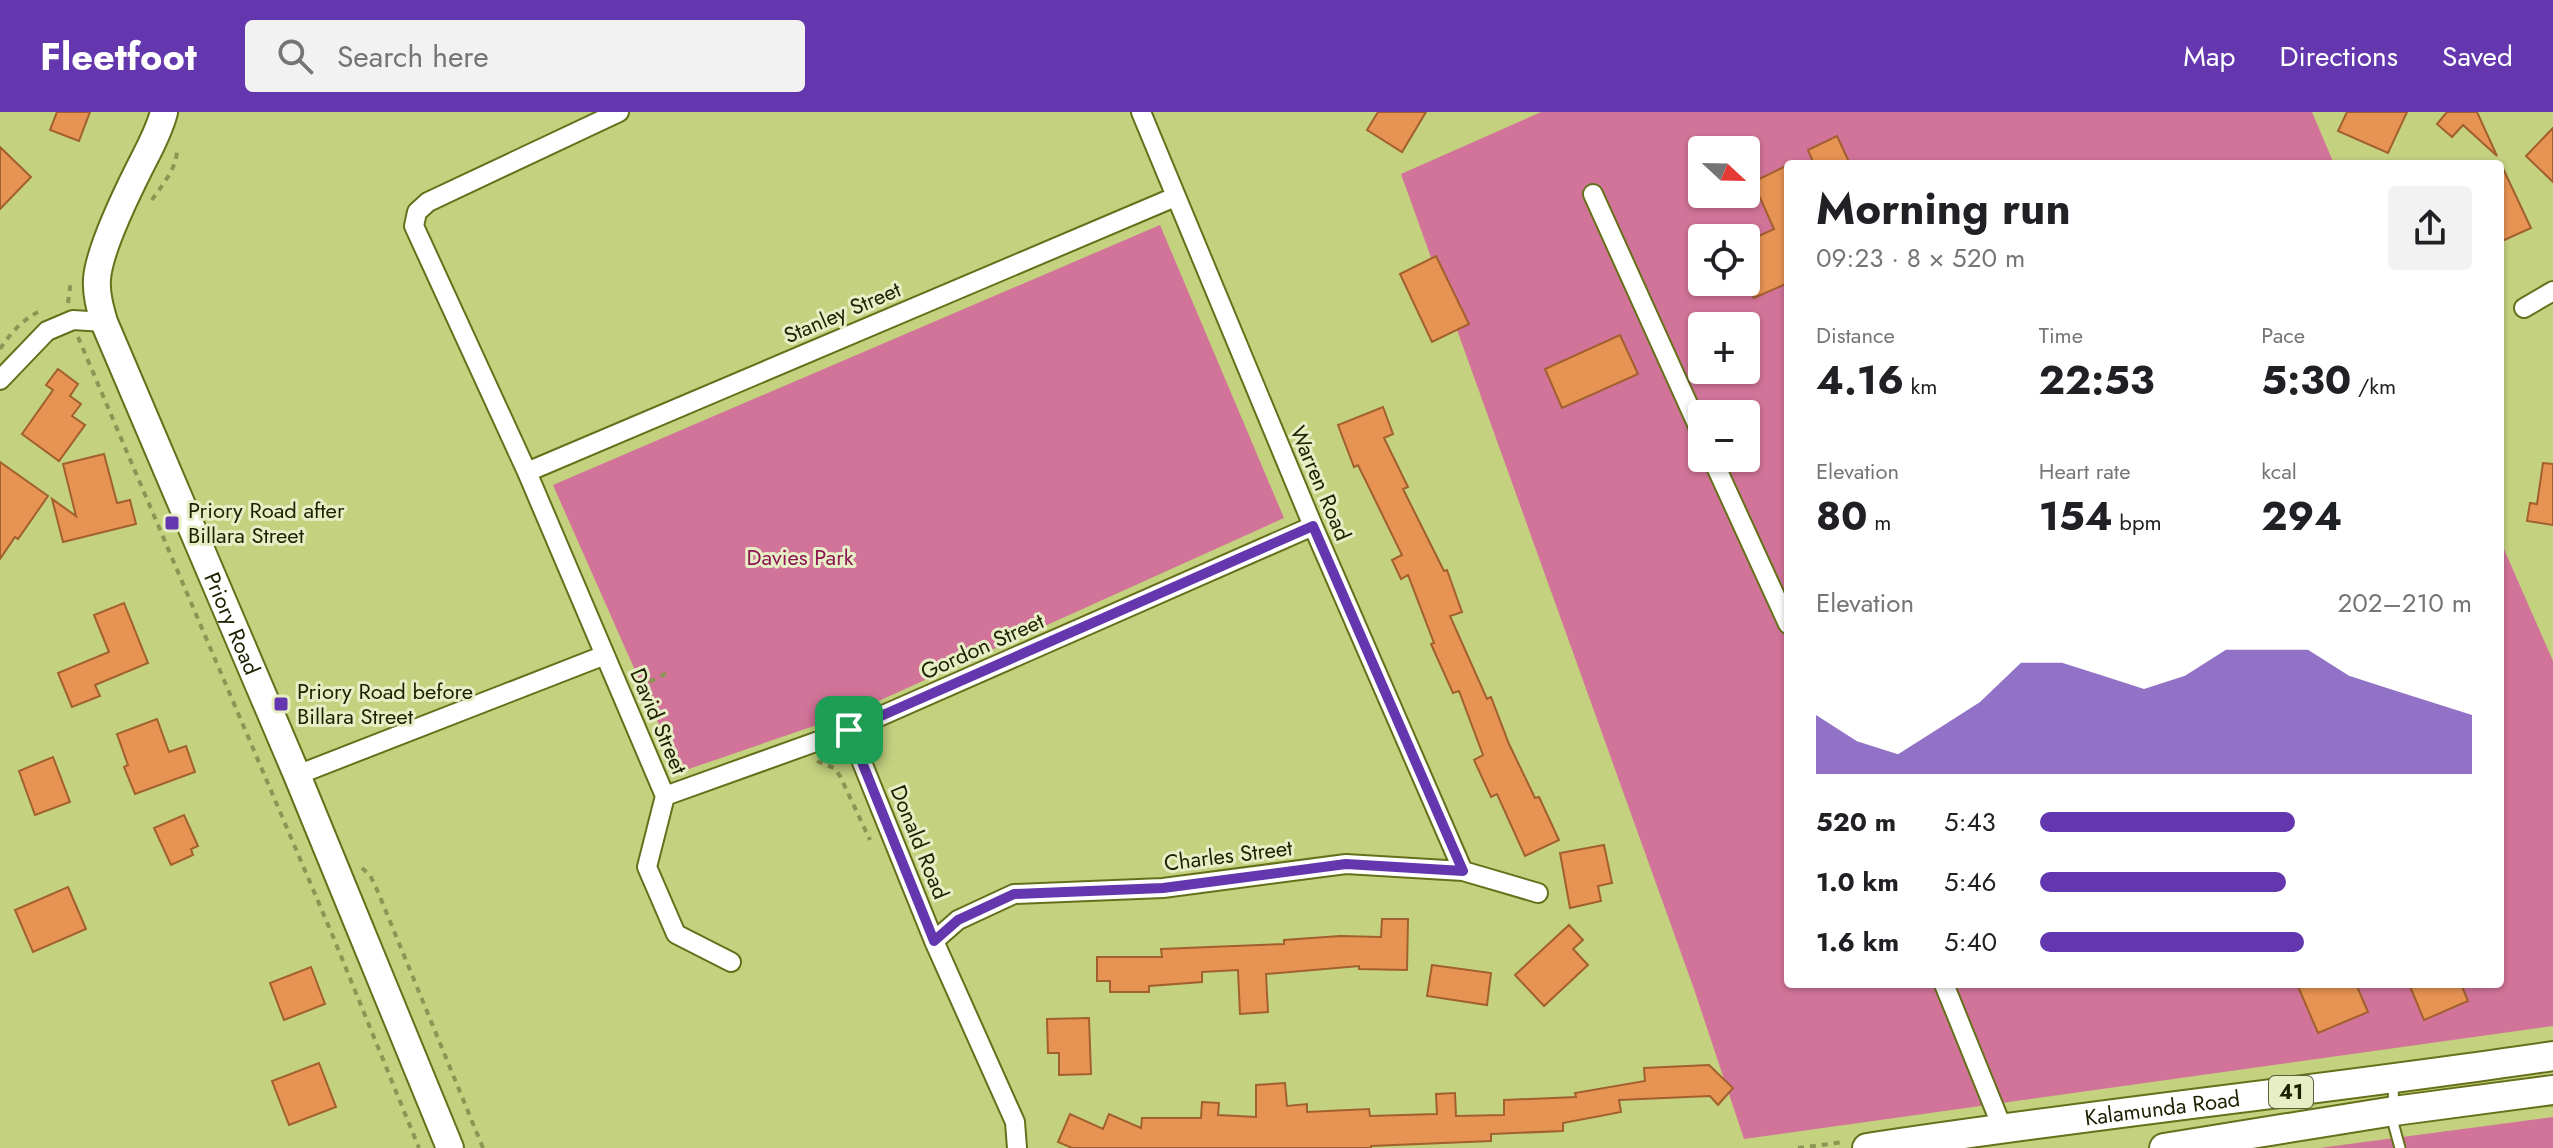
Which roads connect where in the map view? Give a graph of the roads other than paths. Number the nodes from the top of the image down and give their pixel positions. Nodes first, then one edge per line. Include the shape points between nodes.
1 (164, 112) edge
2 (619, 112) edge
3 (1141, 112) edge
4 (178, 125) edge
5 (1593, 194) dead end
6 (1175, 197) junction
7 (113, 230) junction
8 (2553, 291) edge
9 (2524, 308) dead end
10 (104, 322) junction
11 (0, 380) edge
12 (1688, 404) edge
13 (527, 472) junction
14 (1718, 472) edge
15 (1313, 526) junction
16 (1784, 615) edge
17 (605, 655) junction
18 (849, 730) junction
19 (297, 775) junction
20 (665, 796) junction
21 (1463, 871) junction
22 (1538, 893) dead end
23 (934, 941) junction
24 (731, 962) dead end
25 (1946, 988) edge
26 (2553, 1056) edge
27 (2392, 1080) junction
28 (2553, 1090) edge
29 (2394, 1111) junction
30 (2002, 1127) junction
31 (450, 1148) edge
32 (1017, 1148) edge
33 (1867, 1148) edge
34 (2164, 1148) edge
35 (2400, 1148) edge

1 - 7 street, Priory Road
2 - 13 street, David Street via 428,202 417,212 414,226
3 - 6 street, Warren Road
4 - 7 street, Priory Road
5 - 12 street
6 - 13 street, Stanley Street
6 - 15 street, Warren Road
7 - 10 street, Priory Road via 97,278
8 - 9 street
10 - 11 street via 70,312
10 - 19 street, Priory Road
13 - 17 street, David Street
14 - 16 street
15 - 18 street, Gordon Street
15 - 21 street, Warren Road
17 - 19 street
17 - 20 street, David Street
18 - 20 street, Gordon Street
18 - 23 street, Donald Road
19 - 31 street, Priory Road
20 - 24 street, David Street via 647,867 676,934
21 - 22 street, Charles Street
21 - 23 street, Charles Street via 1346,864 1163,888 1014,894 958,920
23 - 32 street, Donald Road via 1015,1122
25 - 30 street
26 - 27 main road, Kalamunda Road / 41
27 - 29 lane
27 - 30 main road, Kalamunda Road / 41
28 - 29 main road, Kalamunda Road / 41
29 - 34 main road, Kalamunda Road / 41
29 - 35 lane
30 - 33 main road, Kalamunda Road / 41

